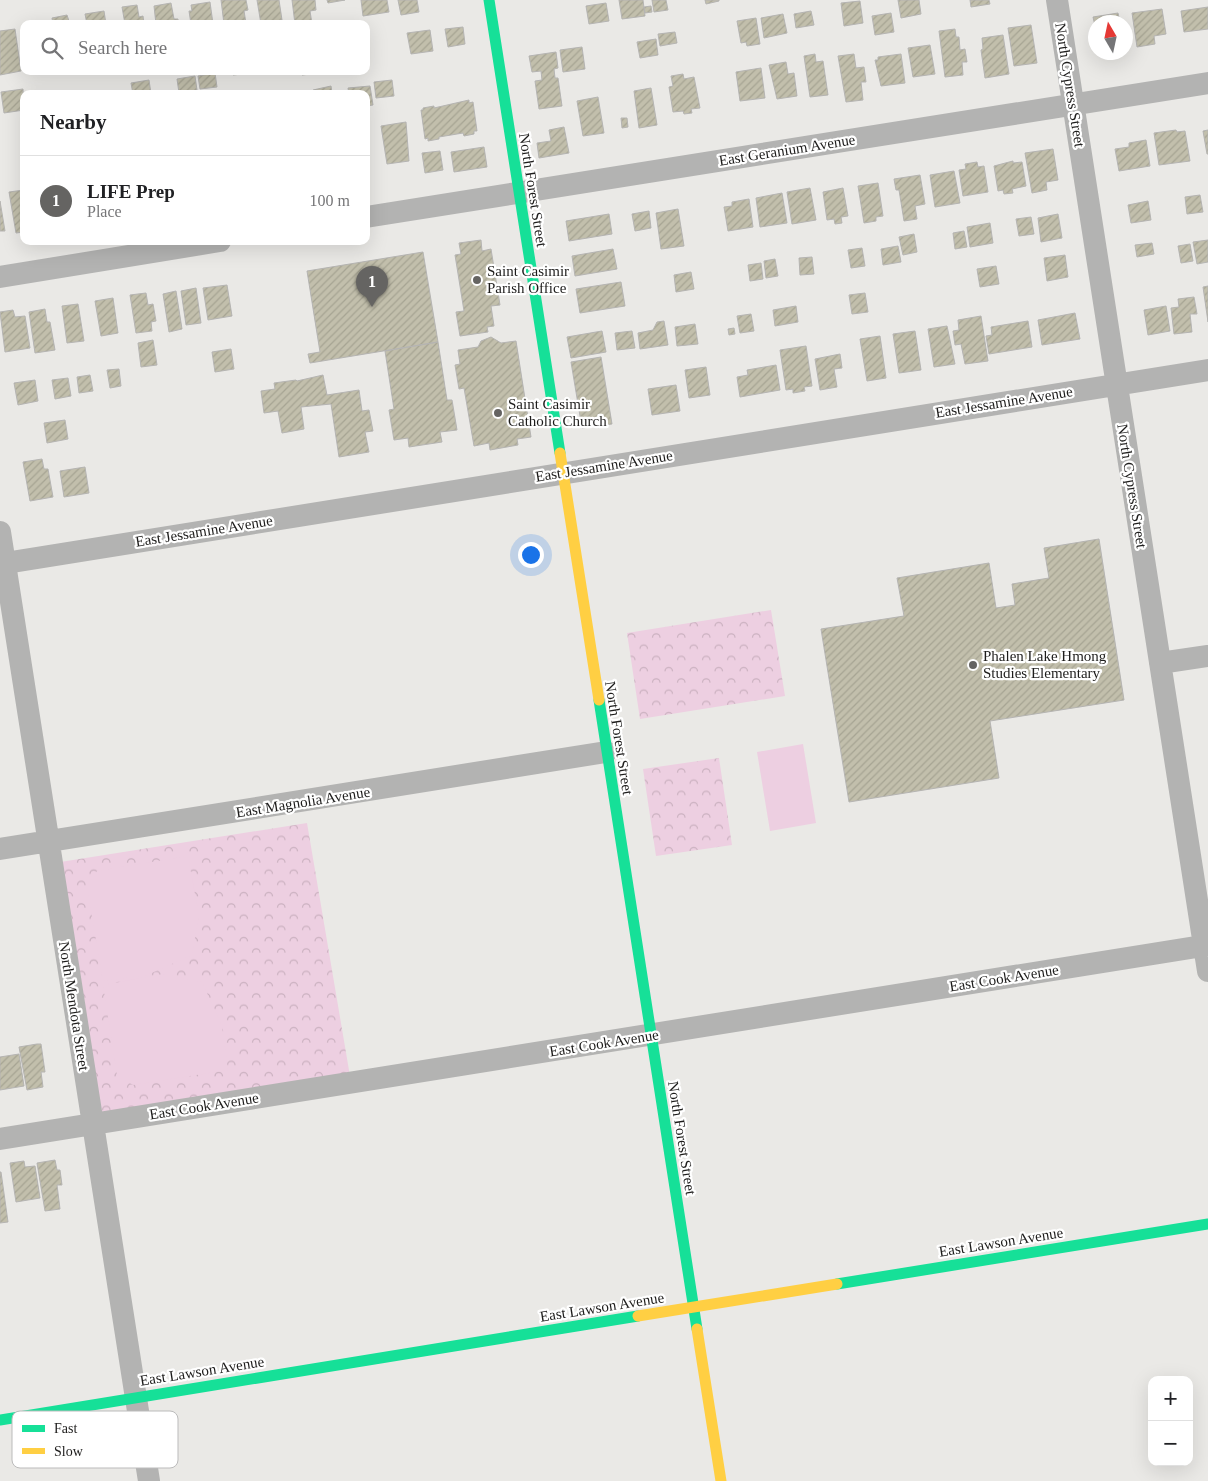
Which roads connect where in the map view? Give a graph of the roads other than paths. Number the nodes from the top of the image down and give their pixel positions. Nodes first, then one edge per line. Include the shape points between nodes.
1 (489, 0) edge
2 (1056, 0) edge
3 (1208, 83) edge
4 (1073, 104) junction
5 (518, 193) junction
6 (370, 216) edge
7 (196, 245) edge
8 (0, 277) edge
9 (1208, 370) edge
10 (1116, 384) junction
11 (562, 472) junction
12 (0, 532) edge
13 (2, 564) edge
14 (1208, 656) edge
15 (1160, 663) junction
16 (606, 752) junction
17 (48, 842) junction
18 (0, 850) edge
19 (1206, 945) edge
20 (1208, 971) edge
21 (650, 1036) junction
22 (93, 1124) junction
23 (0, 1139) edge
24 (1208, 1224) edge
25 (693, 1307) junction
26 (136, 1397) junction
27 (53, 1411) edge
28 (138, 1411) edge
29 (147, 1468) edge
30 (149, 1481) edge
31 (720, 1481) edge

1 - 5 street, North Forest Street
2 - 4 street, North Cypress Street
3 - 4 street, East Geranium Avenue
4 - 5 street, East Geranium Avenue
4 - 10 street, North Cypress Street
5 - 6 street, East Geranium Avenue
5 - 11 street, North Forest Street
7 - 8 street
9 - 10 street, East Jessamine Avenue
10 - 11 street, East Jessamine Avenue
10 - 15 street, North Cypress Street
11 - 13 street, East Jessamine Avenue
11 - 16 street, North Forest Street
12 - 13 street, North Mendota Street
13 - 17 street, North Mendota Street
14 - 15 street
15 - 19 street, North Cypress Street
16 - 17 street, East Magnolia Avenue
16 - 21 street, North Forest Street
17 - 18 street, East Magnolia Avenue
17 - 22 street, North Mendota Street
19 - 20 street, North Cypress Street
19 - 21 street, East Cook Avenue
21 - 22 street, East Cook Avenue
21 - 25 street, North Forest Street
22 - 23 street, East Cook Avenue
22 - 26 street, North Mendota Street
24 - 25 street, East Lawson Avenue
25 - 26 street, East Lawson Avenue
25 - 31 street, North Forest Street
26 - 27 street, East Lawson Avenue
26 - 28 street, North Mendota Street
29 - 30 street, North Mendota Street

